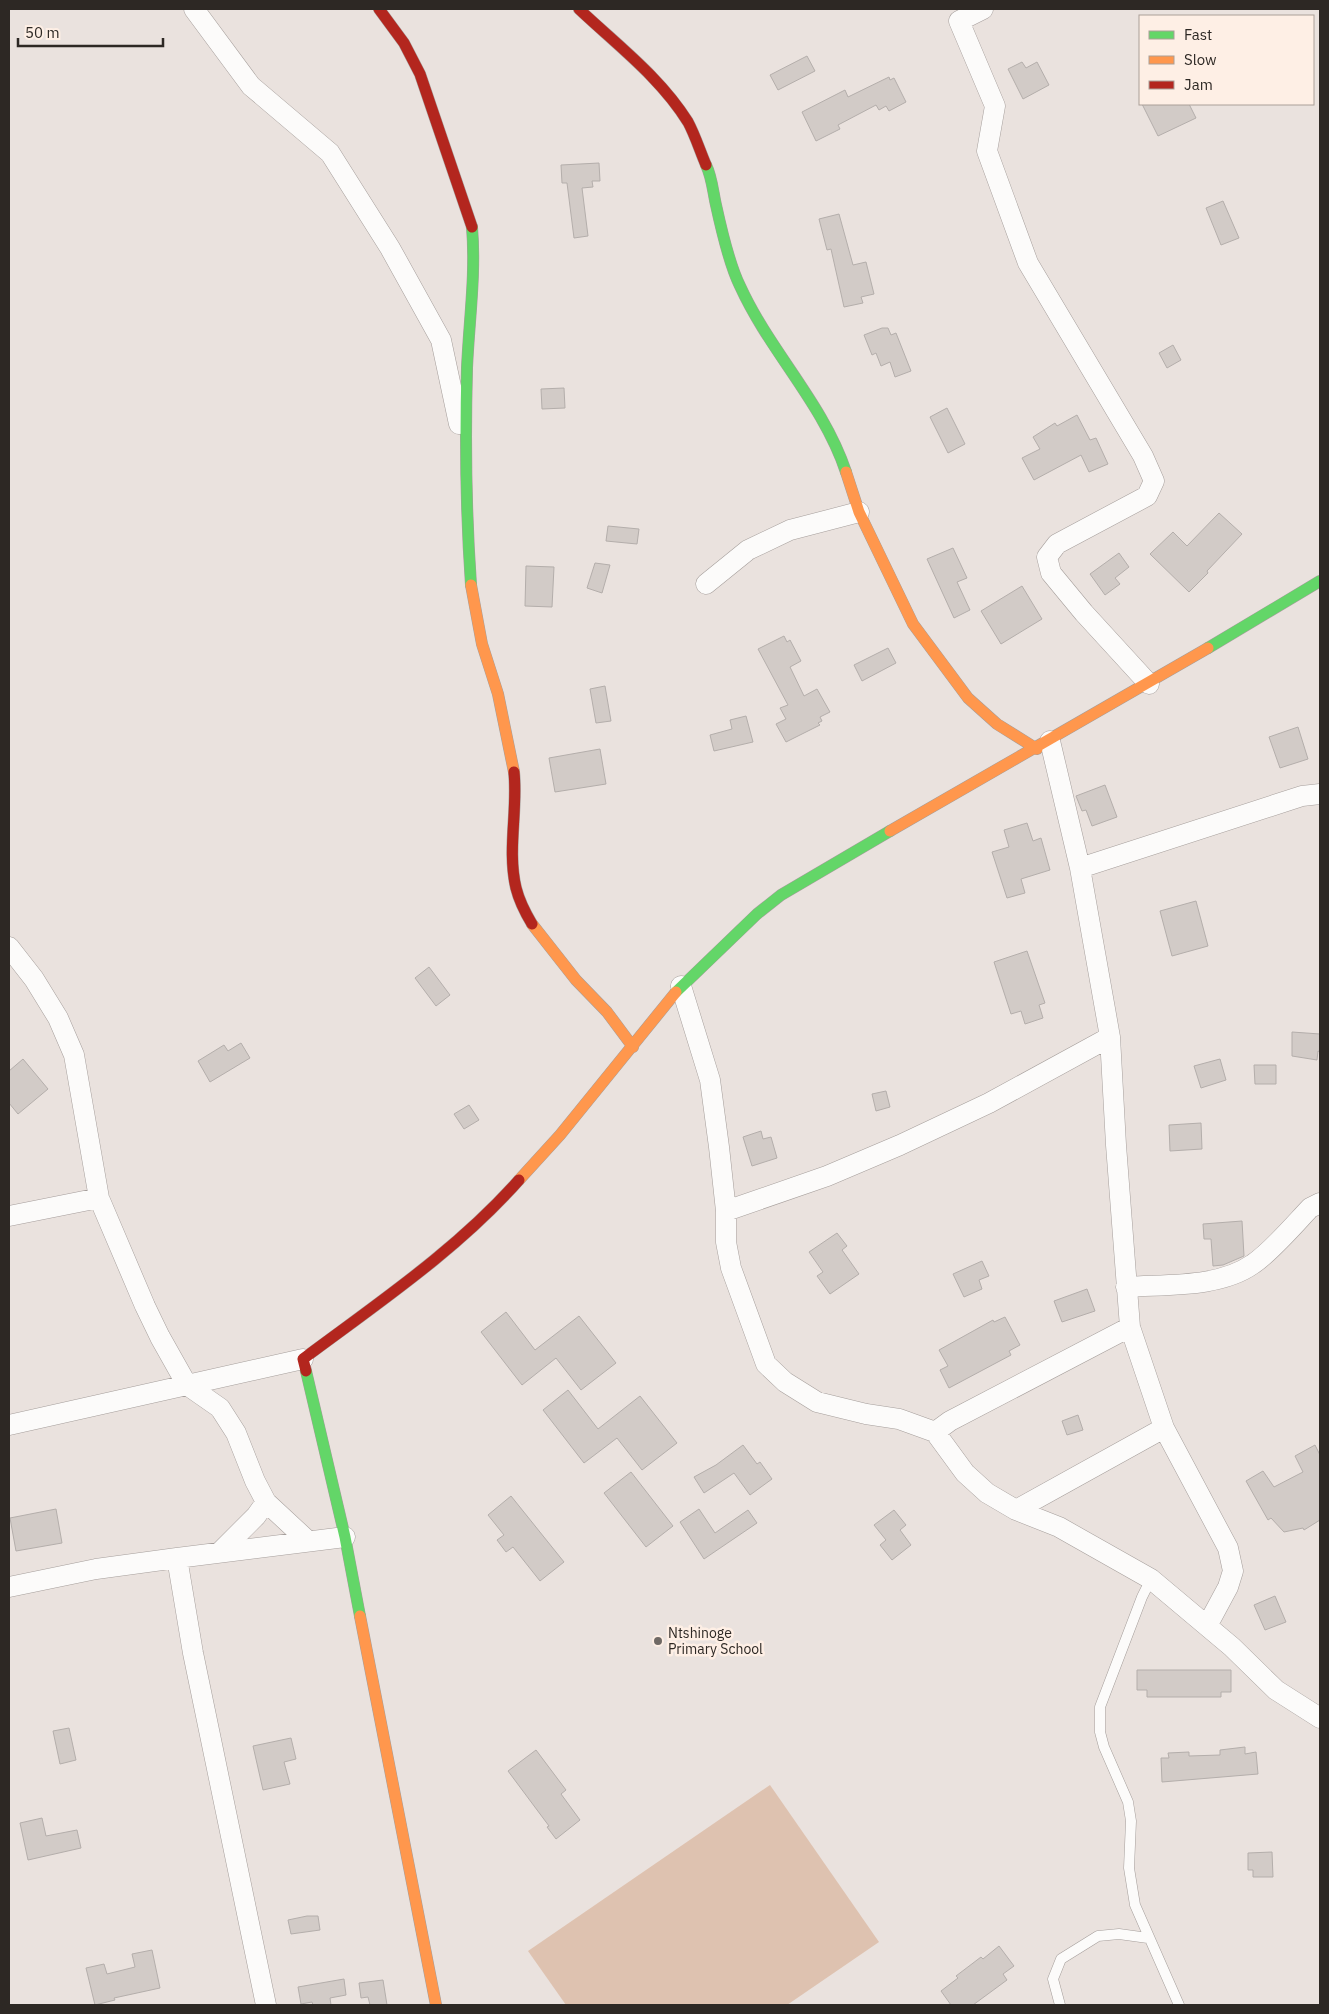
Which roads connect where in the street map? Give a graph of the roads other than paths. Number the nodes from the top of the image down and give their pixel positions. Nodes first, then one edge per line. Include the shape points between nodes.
1 (194, 9) edge
2 (379, 9) edge
3 (579, 9) edge
4 (983, 9) edge
5 (466, 460) junction
6 (859, 512) junction
7 (1320, 581) edge
8 (706, 584) dead end
9 (1149, 684) junction
10 (1044, 745) junction
11 (1320, 794) edge
12 (1080, 868) junction
13 (9, 947) edge
14 (681, 986) junction
15 (1110, 1037) junction
16 (633, 1047) junction
17 (99, 1198) junction
18 (1320, 1202) edge
19 (726, 1211) junction
20 (9, 1216) edge
21 (1126, 1287) junction
22 (1130, 1327) junction
23 (303, 1358) junction
24 (187, 1385) junction
25 (9, 1425) edge
26 (1164, 1428) junction
27 (935, 1432) junction
28 (266, 1502) junction
29 (1016, 1510) junction
30 (345, 1537) junction
31 (308, 1541) junction
32 (220, 1552) junction
33 (177, 1558) junction
34 (1151, 1579) junction
35 (9, 1587) edge
36 (1207, 1626) junction
37 (1320, 1718) edge
38 (1148, 1938) junction
39 (266, 2005) edge
40 (436, 2005) edge
41 (1060, 2005) edge
42 (1179, 2005) edge

1 - 5 street via 251,86 330,153 390,248 441,340
2 - 5 street via 404,43 420,74 472,223 474,252 467,368
3 - 6 street via 660,85 688,123 708,168 739,285 764,331 817,408 839,451
4 - 9 street via 959,21 995,106 987,150 1028,263 1143,456 1154,481 1148,496 1058,544 1046,557 1051,573
5 - 16 street via 471,588 482,644 508,733 514,774 512,848 516,888 531,922
6 - 8 street via 790,530 748,550
6 - 10 street via 913,624 944,668 968,698 997,724
7 - 9 street
9 - 10 street
10 - 12 street
10 - 14 street via 781,896 757,914
11 - 12 street via 1302,796
12 - 15 street
13 - 17 street via 58,1018 74,1055
14 - 16 street
14 - 19 street via 710,1080
15 - 19 street via 989,1103 900,1144 828,1176
15 - 21 street
16 - 23 street via 496,1206 426,1267
17 - 20 street
17 - 24 street via 145,1306
18 - 21 street via 1254,1264 1238,1273 1218,1281
19 - 27 street via 726,1242 731,1268 766,1364 785,1382 817,1402 899,1419
21 - 22 street
22 - 26 street
22 - 27 street via 950,1421
23 - 24 street
23 - 30 street
24 - 25 street
24 - 28 street via 220,1408 236,1433
26 - 29 street
26 - 36 street via 1228,1548 1233,1571
27 - 29 street via 965,1473 987,1493
28 - 31 street
28 - 32 street
29 - 34 street via 1059,1527
30 - 31 street
30 - 40 street
31 - 32 street
32 - 33 street
33 - 35 street via 96,1568
33 - 39 street via 193,1653
34 - 36 street
34 - 38 lane via 1100,1707 1104,1747 1128,1802 1135,1905
36 - 37 street via 1276,1690
38 - 41 lane via 1119,1934 1098,1936 1061,1959 1053,1979
38 - 42 lane

